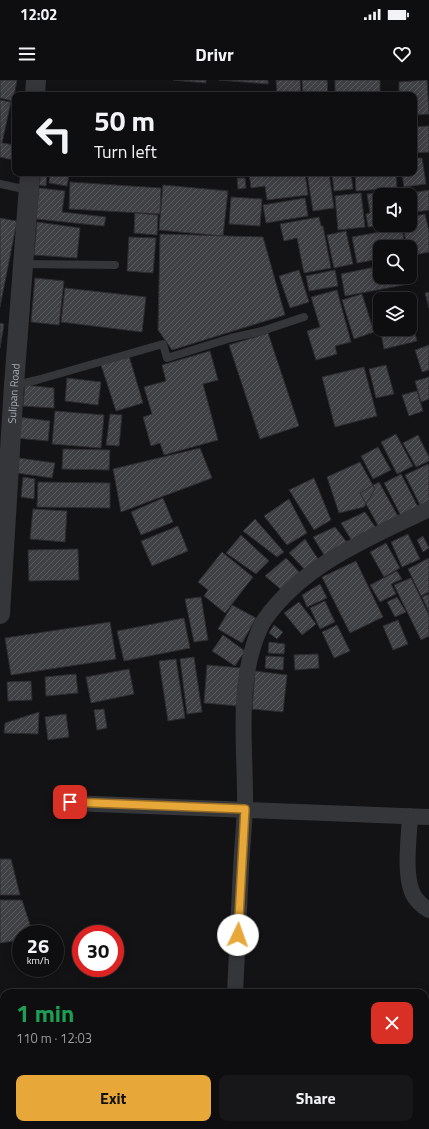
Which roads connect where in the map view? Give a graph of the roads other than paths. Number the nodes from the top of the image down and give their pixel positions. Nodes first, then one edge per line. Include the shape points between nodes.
1 (36, 80) edge
2 (35, 92) edge
3 (29, 182) edge
4 (0, 184) edge
5 (23, 264) junction
6 (115, 265) dead end
7 (304, 317) dead end
8 (14, 385) junction
9 (429, 509) edge
10 (0, 614) edge
11 (70, 802) dead end
12 (245, 809) junction
13 (410, 816) junction
14 (429, 817) edge
15 (429, 910) edge
16 (234, 989) edge

1 - 2 street
3 - 4 lane
3 - 5 street, Sulipan Road
5 - 6 lane
5 - 8 street, Sulipan Road
7 - 8 lane via 167,358 163,344
8 - 10 street, Sulipan Road
9 - 12 street via 361,542 314,570 277,604 264,620 251,653 247,676
11 - 12 street
12 - 13 street
12 - 16 street
13 - 14 street
13 - 15 street via 408,878 412,893 422,906

